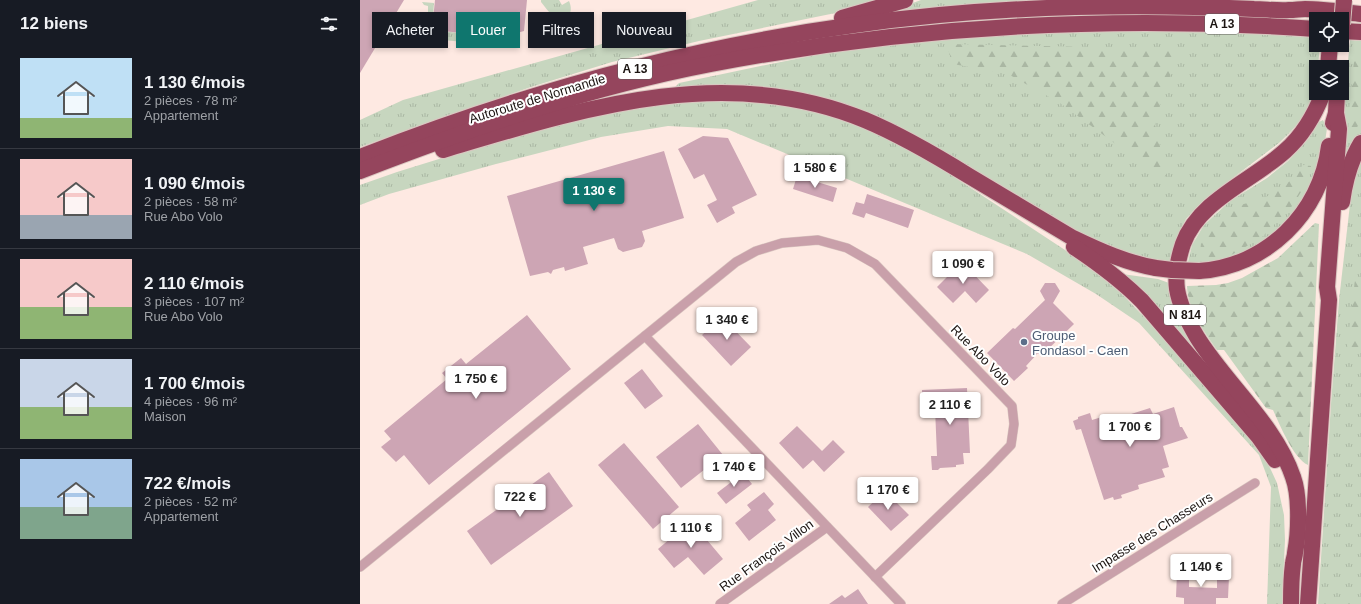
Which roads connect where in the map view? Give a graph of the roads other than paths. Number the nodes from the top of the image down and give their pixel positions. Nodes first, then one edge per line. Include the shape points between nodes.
1 (905, 0) edge
2 (1271, 0) edge
3 (1333, 0) edge
4 (1344, 0) edge
5 (1305, 9) junction
6 (1332, 12) edge
7 (1343, 12) edge
8 (1361, 14) edge
9 (1309, 29) edge
10 (1349, 31) edge
11 (812, 32) junction
12 (1361, 32) edge
13 (1320, 100) edge
14 (1337, 100) edge
15 (1336, 113) junction
16 (1361, 143) edge
17 (360, 157) edge
18 (360, 171) edge
19 (360, 176) edge
20 (1032, 214) junction
21 (1329, 300) junction
22 (645, 336) junction
23 (1255, 483) dead end
24 (827, 527) junction
25 (1293, 563) junction
26 (360, 567) edge
27 (875, 577) junction
28 (720, 604) edge
29 (902, 604) edge
30 (1062, 604) edge
31 (1291, 604) edge
32 (1308, 604) edge

1 - 11 highway via 829,21
2 - 5 highway via 1287,2
3 - 6 highway
4 - 7 highway, bridge
5 - 8 highway
5 - 11 highway, A 13 via 1195,6 1042,8 922,17
9 - 18 highway, A 13 via 1213,24 1068,24 880,38 711,64 647,79 582,96 453,136
10 - 12 highway
11 - 17 highway, Autoroute de Normandie / A 13 via 720,49 581,84 461,121
13 - 25 highway, N 814 via 1310,121 1285,151 1217,201 1197,219 1184,243 1177,269 1178,296 1187,320 1210,356 1278,444 1290,468 1297,503
14 - 15 highway
15 - 20 highway, bridge via 1321,179 1297,221 1262,251 1231,266 1199,271 1172,270 1137,264 1098,250
15 - 21 highway via 1338,129 1327,288
16 - 21 highway via 1353,158 1346,182 1333,287
19 - 20 highway via 491,136 596,108 656,96 701,92 754,94 817,104 874,124 908,140
20 - 25 highway via 1052,233 1103,267 1136,295 1266,447 1276,462 1289,504
21 - 32 highway
22 - 24 street
22 - 26 street, Rue Abo Volo
22 - 27 street, Rue Abo Volo via 736,262 756,251 782,242 818,240 848,248 875,264 1012,406 1014,424 1011,446
23 - 30 street, Impasse des Chasseurs
24 - 27 street
24 - 28 street, Rue François Villon
25 - 31 highway, N 814
27 - 29 street

